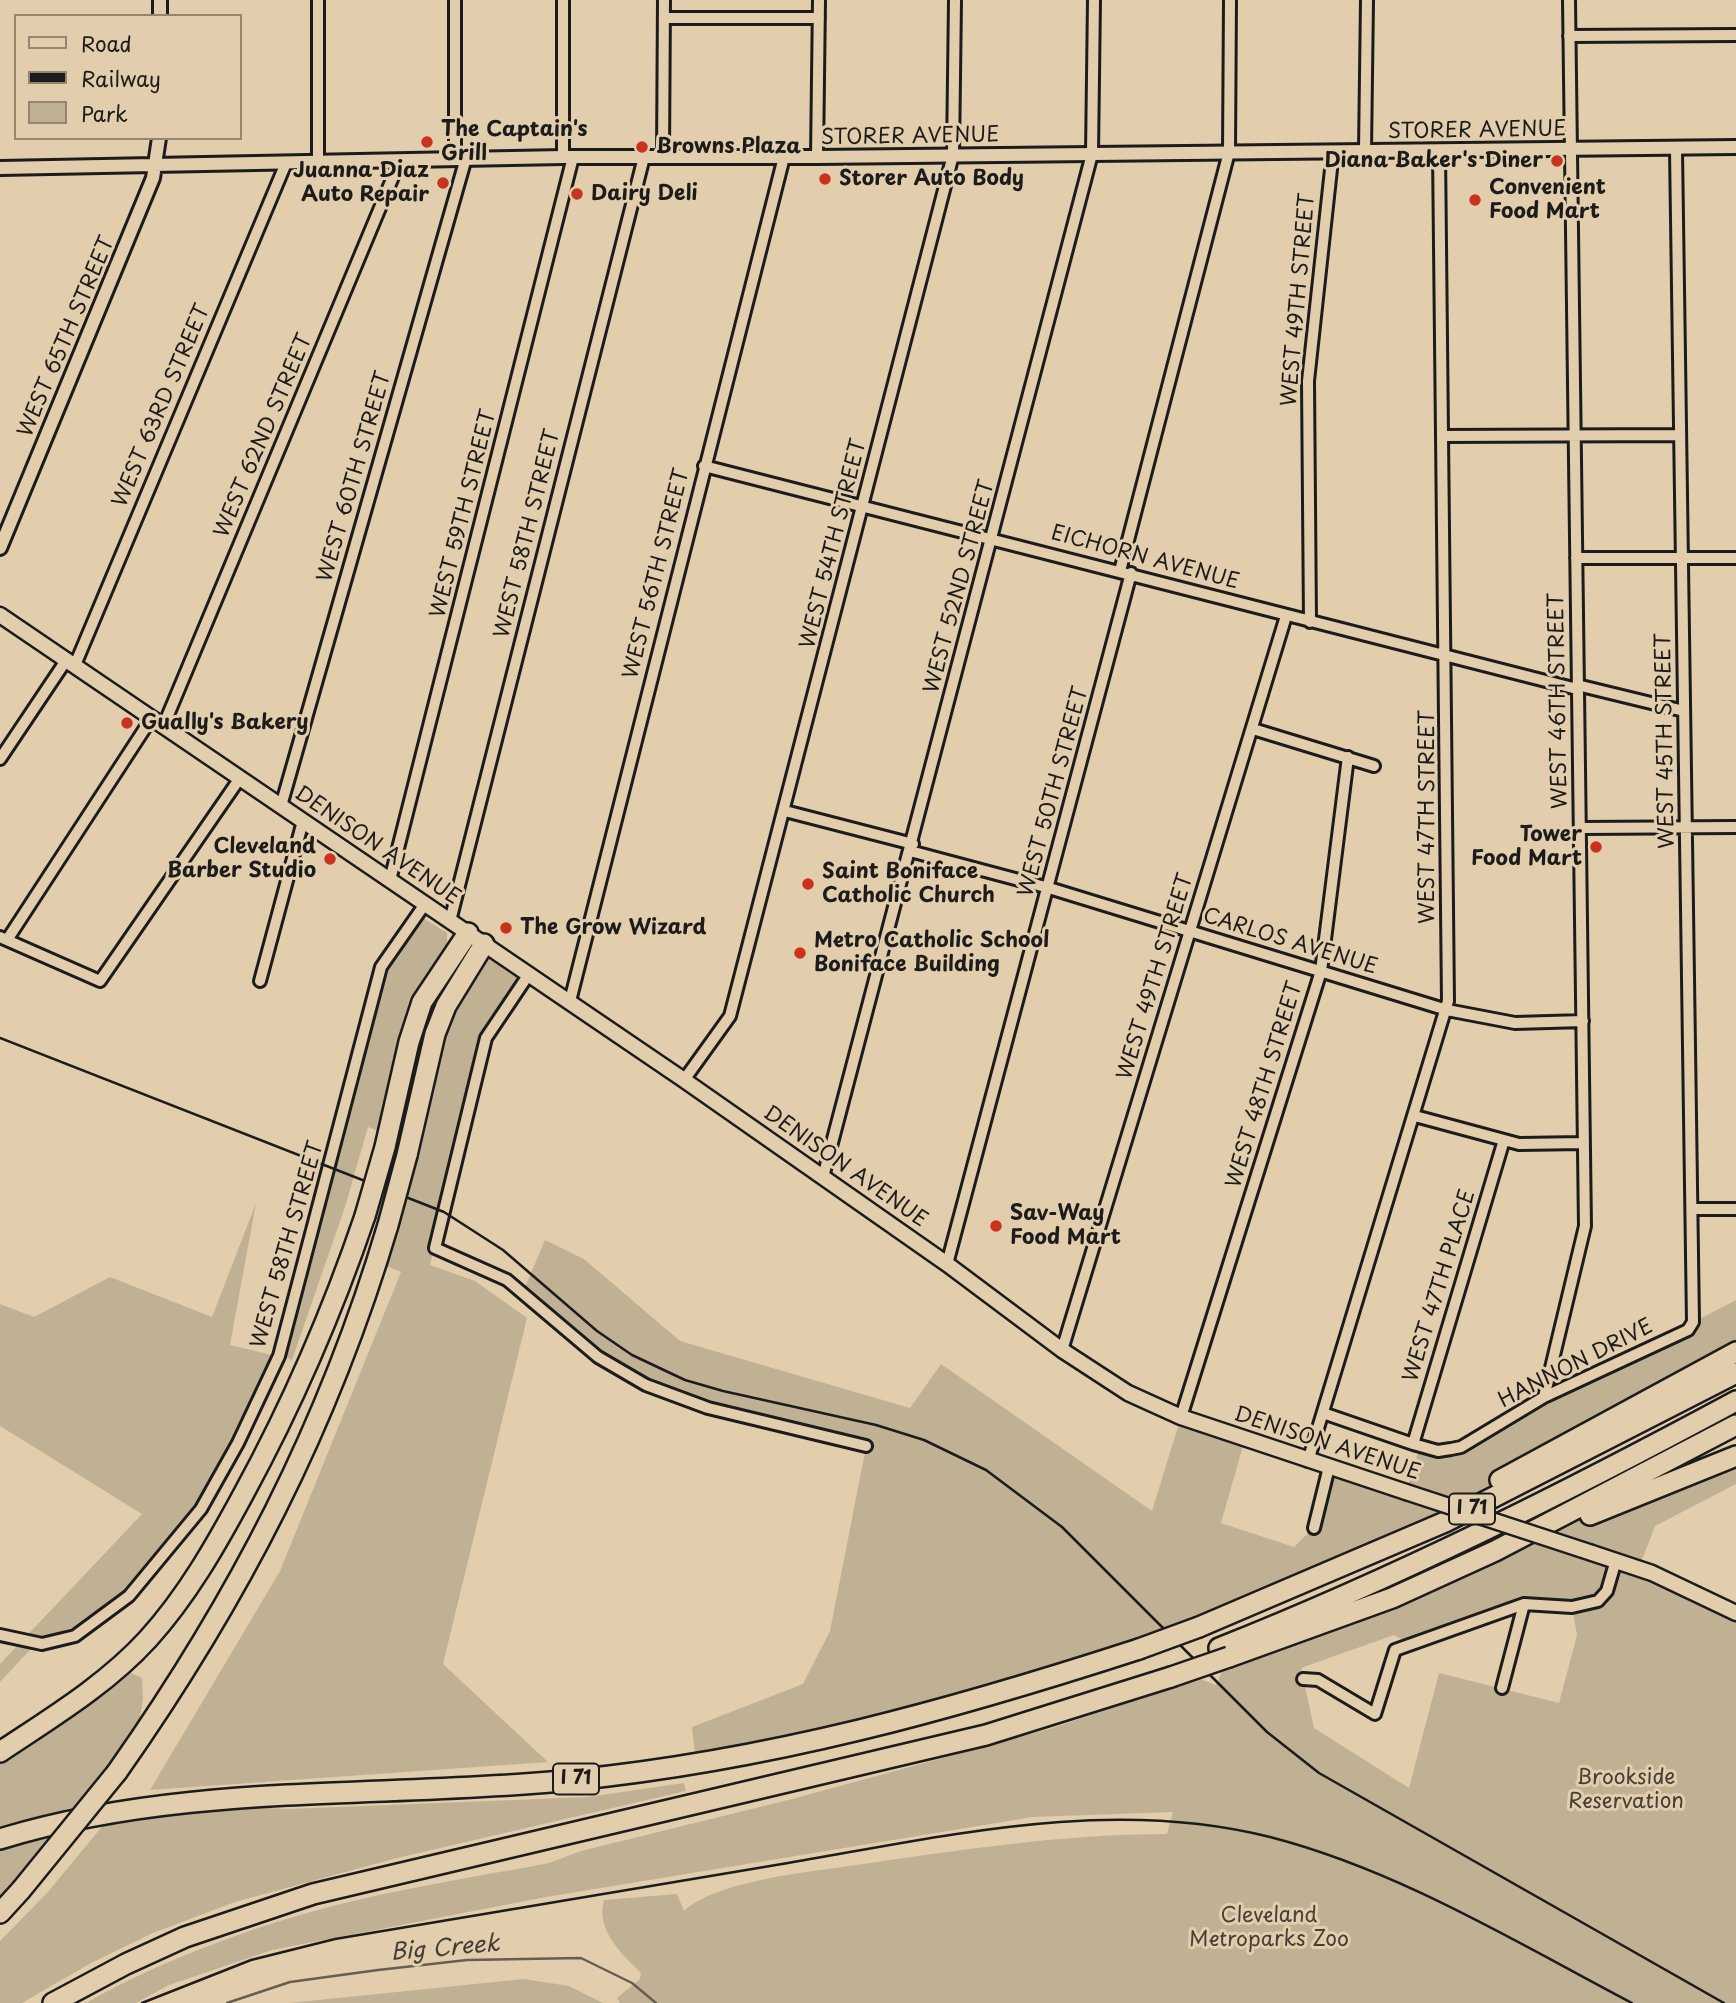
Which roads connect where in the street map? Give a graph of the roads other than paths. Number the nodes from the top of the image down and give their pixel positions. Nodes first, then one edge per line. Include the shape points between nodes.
1 (318, 0) edge
2 (455, 0) edge
3 (563, 0) edge
4 (664, 0) edge
5 (819, 0) edge
6 (955, 0) edge
7 (1094, 0) edge
8 (1230, 0) edge
9 (1367, 0) edge
10 (1569, 0) edge
11 (664, 18) junction
12 (819, 18) junction
13 (1736, 35) edge
14 (1569, 36) junction
15 (159, 140) edge
16 (1736, 147) edge
17 (1569, 149) junction
18 (1676, 150) junction
19 (1333, 151) junction
20 (1365, 151) junction
21 (1439, 151) junction
22 (1230, 152) junction
23 (1092, 154) junction
24 (953, 155) junction
25 (568, 157) junction
26 (783, 157) junction
27 (817, 157) junction
28 (461, 158) junction
29 (644, 158) junction
30 (663, 158) junction
31 (400, 160) junction
32 (318, 162) junction
33 (286, 163) junction
34 (156, 166) junction
35 (0, 168) edge
36 (1680, 435) junction
37 (1442, 436) junction
38 (1574, 437) junction
39 (704, 466) junction
40 (864, 506) junction
41 (992, 538) junction
42 (0, 548) edge
43 (1576, 558) junction
44 (1682, 558) junction
45 (1736, 558) edge
46 (1125, 572) junction
47 (0, 615) edge
48 (1286, 616) junction
49 (1310, 622) junction
50 (1446, 656) junction
51 (71, 662) junction
52 (1577, 687) junction
53 (1684, 711) junction
54 (157, 723) junction
55 (1253, 729) junction
56 (1348, 757) junction
57 (0, 759) edge
58 (1374, 766) dead end
59 (240, 778) junction
60 (281, 806) junction
61 (785, 811) junction
62 (303, 821) junction
63 (1687, 827) junction
64 (1736, 827) edge
65 (1581, 828) junction
66 (911, 847) junction
67 (390, 880) junction
68 (1049, 888) junction
69 (425, 904) junction
70 (450, 921) junction
71 (1190, 932) junction
72 (476, 938) junction
73 (4, 939) edge
74 (1321, 971) junction
75 (529, 974) junction
76 (260, 981) dead end
77 (570, 1001) junction
78 (1447, 1010) junction
79 (1583, 1021) junction
80 (684, 1080) junction
81 (1415, 1116) junction
82 (1504, 1140) junction
83 (1583, 1143) junction
84 (823, 1177) junction
85 (1693, 1209) junction
86 (1736, 1209) edge
87 (947, 1264) junction
88 (1688, 1330) joint
89 (1736, 1349) edge
90 (1062, 1350) junction
91 (1736, 1373) edge
92 (1544, 1397) junction
93 (1736, 1401) edge
94 (1323, 1413) junction
95 (1181, 1417) junction
96 (1736, 1425) edge
97 (1413, 1444) junction
98 (866, 1447) dead end
99 (1736, 1456) edge
100 (1308, 1461) junction
101 (1329, 1467) junction
102 (1314, 1528) dead end
103 (1495, 1551) junction
104 (1616, 1560) junction
105 (1300, 1586) junction
106 (1524, 1604) junction
107 (1736, 1613) edge
108 (0, 1635) edge
109 (1224, 1653) junction
110 (1303, 1679) dead end
111 (1502, 1688) dead end
112 (0, 1752) edge
113 (0, 1839) edge
114 (0, 1913) edge
115 (53, 2003) edge

1 - 32 street
2 - 28 street, WEST 60TH STREET
3 - 25 street, WEST 59TH STREET
4 - 11 street
5 - 12 street
6 - 24 street, WEST 54TH STREET
7 - 23 street, WEST 52ND STREET
8 - 22 street, WEST 50TH STREET
9 - 20 street
10 - 14 street, WEST 46TH STREET
11 - 12 street
11 - 30 street
12 - 27 street
13 - 14 street
14 - 17 street, WEST 46TH STREET
15 - 34 street, WEST 65TH STREET
16 - 18 street, STORER AVENUE
17 - 18 street, STORER AVENUE
17 - 21 street, STORER AVENUE
17 - 38 street, WEST 46TH STREET
18 - 36 street, WEST 45TH STREET
19 - 20 street, STORER AVENUE
19 - 22 street, STORER AVENUE
19 - 49 street, WEST 49TH STREET via 1308,381
20 - 21 street, STORER AVENUE
21 - 37 street, WEST 47TH STREET
22 - 23 street, STORER AVENUE
22 - 46 street, WEST 50TH STREET
23 - 24 street, STORER AVENUE
23 - 41 street, WEST 52ND STREET
24 - 27 street, STORER AVENUE
24 - 40 street, WEST 54TH STREET
25 - 28 street, STORER AVENUE
25 - 29 street, STORER AVENUE
25 - 67 street, WEST 59TH STREET
26 - 27 street, STORER AVENUE
26 - 30 street, STORER AVENUE
26 - 39 street, WEST 56TH STREET
28 - 31 street, STORER AVENUE
28 - 60 street, WEST 60TH STREET
29 - 30 street, STORER AVENUE
29 - 70 street, WEST 58TH STREET
31 - 32 street, STORER AVENUE
31 - 54 street, WEST 62ND STREET
32 - 33 street, STORER AVENUE
33 - 34 street, STORER AVENUE
33 - 51 street, WEST 63RD STREET
34 - 35 street, STORER AVENUE
34 - 42 street, WEST 65TH STREET
36 - 38 street
36 - 44 street, WEST 45TH STREET
37 - 38 street
37 - 50 street, WEST 47TH STREET
38 - 43 street, WEST 46TH STREET
39 - 40 street, EICHORN AVENUE
39 - 77 street, WEST 56TH STREET
40 - 41 street, EICHORN AVENUE
40 - 61 street, WEST 54TH STREET
41 - 46 street, EICHORN AVENUE
41 - 66 street, WEST 52ND STREET
43 - 44 street
43 - 52 street, WEST 46TH STREET
44 - 45 street
44 - 53 street, WEST 45TH STREET
46 - 48 street, EICHORN AVENUE
46 - 68 street, WEST 50TH STREET
47 - 51 main road, DENISON AVENUE
48 - 49 street, EICHORN AVENUE
48 - 55 street, WEST 49TH STREET
49 - 50 street, EICHORN AVENUE
50 - 52 street, EICHORN AVENUE
50 - 78 street, WEST 47TH STREET
51 - 54 main road, DENISON AVENUE
51 - 57 street, WEST 63RD STREET
52 - 53 street, EICHORN AVENUE
52 - 65 street, WEST 46TH STREET
53 - 63 street, WEST 45TH STREET
54 - 59 main road, DENISON AVENUE
54 - 73 street, WEST 62ND STREET
55 - 56 street
55 - 71 street, WEST 49TH STREET
56 - 58 street
56 - 74 street, WEST 48TH STREET
59 - 60 main road, DENISON AVENUE
59 - 73 street via 100,981
60 - 62 main road, DENISON AVENUE
61 - 66 street, CARLOS AVENUE
61 - 80 street, WEST 54TH STREET via 730,1016
62 - 67 main road, DENISON AVENUE
62 - 76 street
63 - 64 street
63 - 65 street
63 - 85 street, WEST 45TH STREET
65 - 79 street, WEST 46TH STREET
66 - 68 street, CARLOS AVENUE
66 - 84 street, WEST 52ND STREET
67 - 69 main road, DENISON AVENUE
68 - 71 street, CARLOS AVENUE
68 - 87 street, WEST 50TH STREET
69 - 70 main road, DENISON AVENUE
69 - 108 street, WEST 58TH STREET via 381,967 279,1356 239,1443 201,1509 129,1596 75,1636 42,1644
70 - 72 main road, DENISON AVENUE
71 - 74 street, CARLOS AVENUE
71 - 90 street, WEST 49TH STREET
72 - 75 main road, DENISON AVENUE
72 - 112 highway, bridge via 432,983 415,1021 385,1147 337,1296 272,1443 205,1564 124,1663
72 - 114 highway, bridge via 435,1034 407,1155 366,1297 331,1393 267,1531 199,1651 117,1772
74 - 78 street, CARLOS AVENUE
74 - 95 street, WEST 48TH STREET
75 - 77 main road, DENISON AVENUE
75 - 98 street via 486,1038 435,1248 507,1280 598,1357 646,1385 708,1408
77 - 80 main road, DENISON AVENUE
78 - 79 street, CARLOS AVENUE via 1515,1023
78 - 81 street, WEST 47TH STREET
79 - 83 street, WEST 46TH STREET
80 - 84 main road, DENISON AVENUE
81 - 82 street
81 - 94 street, WEST 47TH STREET
82 - 83 street
82 - 97 street, WEST 47TH PLACE
83 - 92 street, WEST 46TH STREET via 1585,1226
84 - 87 main road, DENISON AVENUE
85 - 86 street
85 - 88 street, WEST 45TH STREET via 1695,1312
87 - 90 main road, DENISON AVENUE
88 - 92 street, HANNON DRIVE
89 - 105 highway
90 - 95 main road, DENISON AVENUE via 1128,1393
91 - 105 highway, I 71 via 1467,1512
92 - 97 street, HANNON DRIVE via 1461,1447 1438,1451
93 - 109 highway, I 71 via 1492,1529
94 - 97 street, HANNON DRIVE
94 - 100 street, WEST 47TH STREET
95 - 100 main road, DENISON AVENUE
96 - 103 highway
99 - 103 highway
100 - 101 main road, DENISON AVENUE
101 - 102 street
101 - 104 main road, DENISON AVENUE, bridge
103 - 109 highway via 1392,1598
104 - 106 street via 1607,1591 1598,1601 1573,1607
104 - 107 main road, DENISON AVENUE
105 - 113 highway, I 71, bridge via 1139,1648 878,1728 741,1758 569,1780 177,1802 63,1822
106 - 110 street via 1395,1650 1376,1714 1318,1680
106 - 111 street
109 - 115 highway, I 71, bridge via 1004,1730 282,1903 166,1945

